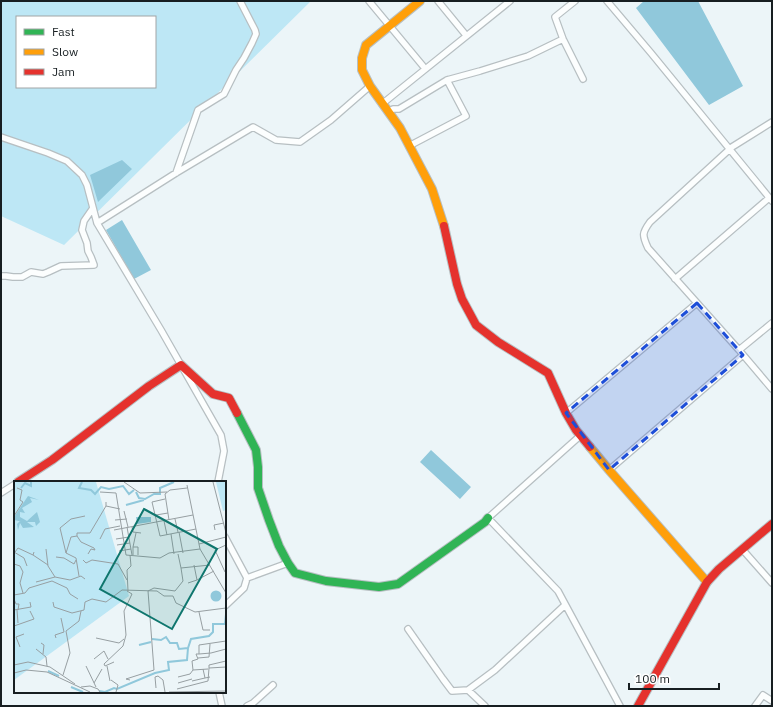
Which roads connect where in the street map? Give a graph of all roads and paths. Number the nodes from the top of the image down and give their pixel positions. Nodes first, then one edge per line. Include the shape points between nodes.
1 (240, 1) edge
2 (369, 1) edge
3 (420, 1) edge
4 (438, 1) edge
5 (510, 1) edge
6 (575, 1) edge
7 (607, 1) edge
8 (390, 26) junction
9 (465, 34) dead end
10 (563, 39) junction
11 (423, 66) dead end
12 (583, 79) dead end
13 (447, 80) junction
14 (370, 86) junction
15 (382, 104) junction
16 (388, 112) junction
17 (772, 122) edge
18 (1, 137) edge
19 (409, 146) junction
20 (730, 150) junction
21 (176, 173) junction
22 (771, 199) edge
23 (93, 208) junction
24 (98, 223) junction
25 (1, 276) edge
26 (675, 279) junction
27 (696, 303) junction
28 (772, 323) edge
29 (739, 350) junction
30 (743, 355) junction
31 (181, 365) junction
32 (772, 389) edge
33 (566, 413) junction
34 (581, 435) junction
35 (609, 470) junction
36 (20, 481) edge
37 (218, 481) edge
38 (14, 485) edge
39 (1, 493) edge
40 (488, 518) junction
41 (772, 524) edge
42 (226, 539) edge
43 (742, 549) junction
44 (288, 563) junction
45 (247, 578) junction
46 (708, 582) junction
47 (772, 583) edge
48 (226, 605) edge
49 (565, 606) junction
50 (408, 629) dead end
51 (274, 685) dead end
52 (468, 690) junction
53 (219, 693) edge
54 (772, 702) edge
55 (222, 706) edge
56 (247, 706) edge
57 (485, 706) edge
58 (620, 706) edge
59 (638, 706) edge
60 (755, 706) edge

1 - 21 street via 256,34 224,94 198,110
2 - 8 street
3 - 8 street
4 - 9 street
5 - 15 street
6 - 10 street via 555,17
7 - 20 street
8 - 11 street
8 - 14 street via 366,45 362,70
10 - 12 street
10 - 13 street via 528,56
13 - 16 street via 399,109
13 - 19 street via 466,116
14 - 15 street
14 - 21 street via 331,120 300,142 276,140 253,127
15 - 16 street
16 - 19 street
17 - 20 street
18 - 23 street via 67,161 87,185
19 - 33 street via 432,189 442,219 457,284 476,325 548,373
20 - 22 street
20 - 26 street via 650,222 644,231 648,248
21 - 24 street
22 - 26 street
23 - 24 street
23 - 25 street via 84,221 82,230 94,265 61,266 42,274 31,272 22,277
24 - 31 street
26 - 27 street
27 - 29 street
27 - 33 street
28 - 29 street
29 - 30 street
30 - 32 street
30 - 35 street
31 - 36 street
31 - 37 street via 221,435 224,451
31 - 44 street via 213,394 228,398 256,450 258,488 279,546
33 - 34 street
34 - 35 street
34 - 40 street
35 - 46 street
38 - 39 street
40 - 44 street via 398,584 379,587 326,581 296,573
40 - 49 street via 558,591
41 - 43 street
42 - 45 street
43 - 46 street
43 - 47 street
44 - 45 street
45 - 48 street via 244,588
46 - 59 street
49 - 52 street via 495,670
49 - 58 street
50 - 52 street via 452,691
51 - 56 street
52 - 57 street
53 - 55 street
54 - 60 street via 763,695

